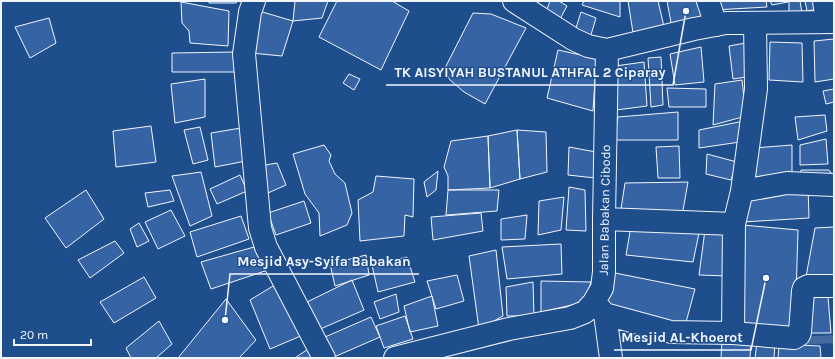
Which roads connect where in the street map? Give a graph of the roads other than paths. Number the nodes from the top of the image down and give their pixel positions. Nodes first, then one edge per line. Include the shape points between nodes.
1 (254, 1) edge
2 (514, 1) edge
3 (708, 1) edge
4 (828, 15) edge
5 (754, 23) junction
6 (716, 26) junction
7 (607, 50) junction
8 (834, 185) edge
9 (742, 190) junction
10 (604, 219) junction
11 (734, 224) junction
12 (834, 286) edge
13 (600, 308) junction
14 (733, 333) junction
15 (324, 358) edge
16 (395, 358) edge
17 (610, 358) edge

1 - 15 street via 244,54 260,228 266,248
2 - 7 street via 573,39 588,46
3 - 6 street
4 - 5 street
5 - 6 street via 726,23
5 - 9 street via 756,89
6 - 7 street
7 - 10 street, Jalan Babakan Cibodo
8 - 9 street via 787,183
9 - 11 street
10 - 11 street
10 - 13 street, Jalan Babakan Cibodo via 604,277
11 - 14 street
12 - 14 street via 804,288 800,332 794,338
13 - 14 street via 671,332
13 - 16 street, Jalan Babakan Cibodo via 570,318 509,329
13 - 17 street

